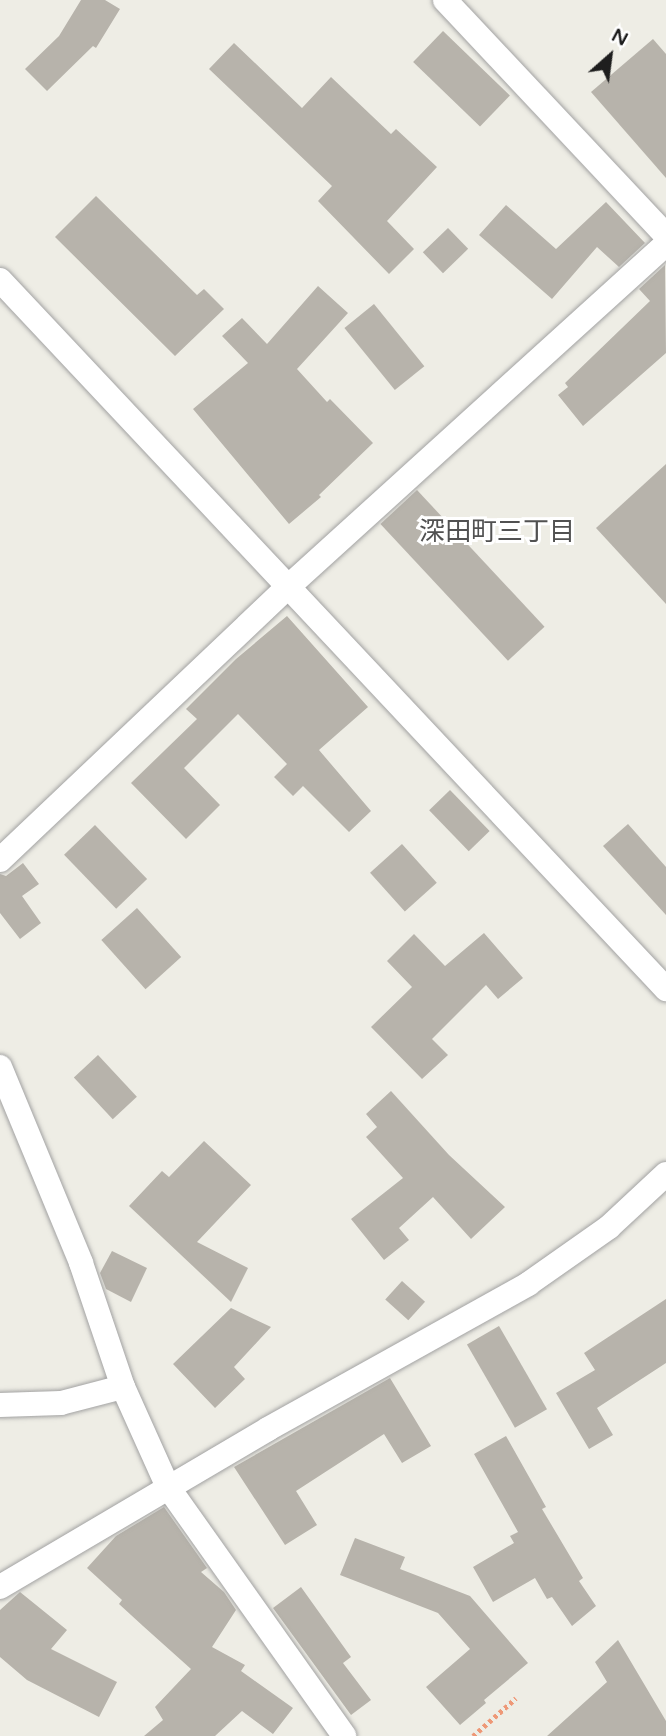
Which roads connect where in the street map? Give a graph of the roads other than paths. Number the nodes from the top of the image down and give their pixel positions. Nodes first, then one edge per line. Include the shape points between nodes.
1 (445, 0) edge
2 (666, 235) edge
3 (666, 244) edge
4 (0, 280) edge
5 (288, 587) junction
6 (0, 860) edge
7 (666, 989) edge
8 (0, 1067) edge
9 (666, 1174) edge
10 (123, 1387) junction
11 (0, 1405) edge
12 (168, 1487) junction
13 (0, 1587) edge
14 (344, 1736) edge

1 - 2 street
3 - 5 street
4 - 5 street
5 - 6 street
5 - 7 street
8 - 10 street via 81,1262
9 - 12 street via 609,1227 528,1284
10 - 11 street via 61,1403
10 - 12 street
12 - 13 street
12 - 14 street

